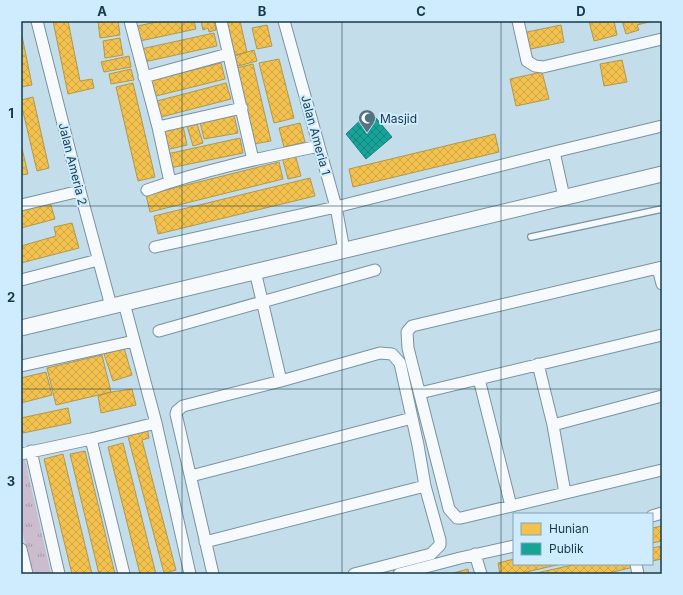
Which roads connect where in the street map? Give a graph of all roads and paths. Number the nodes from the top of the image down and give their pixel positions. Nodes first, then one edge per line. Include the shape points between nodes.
1 (38, 21) edge
2 (130, 21) edge
3 (221, 21) edge
4 (284, 21) edge
5 (518, 21) edge
6 (662, 39) edge
7 (228, 54) junction
8 (144, 77) junction
9 (242, 108) junction
10 (662, 126) edge
11 (158, 127) junction
12 (319, 146) junction
13 (554, 152) junction
14 (253, 160) junction
15 (662, 174) edge
16 (170, 182) junction
17 (147, 190) dead end
18 (80, 191) junction
19 (564, 197) junction
20 (21, 205) edge
21 (336, 207) junction
22 (662, 209) edge
23 (531, 237) dead end
24 (155, 247) dead end
25 (344, 250) junction
26 (98, 260) junction
27 (660, 267) edge
28 (375, 270) dead end
29 (255, 272) junction
30 (21, 280) edge
31 (662, 284) edge
32 (263, 301) junction
33 (118, 305) junction
34 (21, 328) edge
35 (159, 331) dead end
36 (662, 335) edge
37 (134, 341) junction
38 (538, 364) junction
39 (21, 366) edge
40 (479, 379) junction
41 (281, 381) junction
42 (420, 393) junction
43 (662, 396) edge
44 (412, 418) junction
45 (156, 423) junction
46 (553, 425) junction
47 (91, 439) junction
48 (26, 452) edge
49 (662, 470) edge
50 (191, 476) junction
51 (425, 486) junction
52 (565, 492) junction
53 (511, 506) junction
54 (205, 542) junction
55 (513, 546) edge
56 (21, 549) edge
57 (475, 554) junction
58 (27, 574) edge
59 (59, 574) edge
60 (124, 574) edge
61 (190, 574) edge
62 (213, 574) edge
63 (354, 574) edge
64 (399, 574) edge
65 (481, 574) edge

1 - 18 street, Jalan Ameria 2
2 - 8 street
3 - 7 street
4 - 12 street, Jalan Ameria 1
5 - 6 street via 527,61 543,67
7 - 8 street
7 - 9 street
8 - 11 street
9 - 11 street
9 - 14 street
10 - 13 street
11 - 16 street
12 - 14 street
12 - 21 street, Jalan Ameria 1
13 - 19 street
13 - 21 street
14 - 16 street
15 - 19 street
16 - 17 street
18 - 20 street
18 - 26 street, Jalan Ameria 2
19 - 25 street
21 - 24 street
21 - 25 street, Jalan Ameria 1
22 - 23 lane
25 - 29 street
26 - 30 street
26 - 33 street, Jalan Ameria 2
27 - 31 street
27 - 42 street via 412,326 407,332 408,348
28 - 32 street
29 - 32 street
29 - 33 street
32 - 35 street
32 - 41 street
33 - 34 street
33 - 37 street, Jalan Ameria 2
36 - 38 street
37 - 39 street
37 - 45 street, Jalan Ameria 2
38 - 40 street
38 - 46 street
40 - 42 street
40 - 53 street
41 - 44 street via 380,353 392,354 400,363
41 - 50 street via 183,406 177,411
42 - 53 street via 449,509 454,516 461,518
43 - 46 street
44 - 50 street
44 - 51 street
45 - 47 street
45 - 61 street, Jalan Ameria 2
46 - 52 street
47 - 48 street
47 - 60 street
48 - 59 street
49 - 52 street
50 - 54 street
51 - 54 street
51 - 63 street via 440,545 431,554
52 - 53 street
54 - 62 street
55 - 57 street
56 - 58 street
57 - 64 street
57 - 65 street

